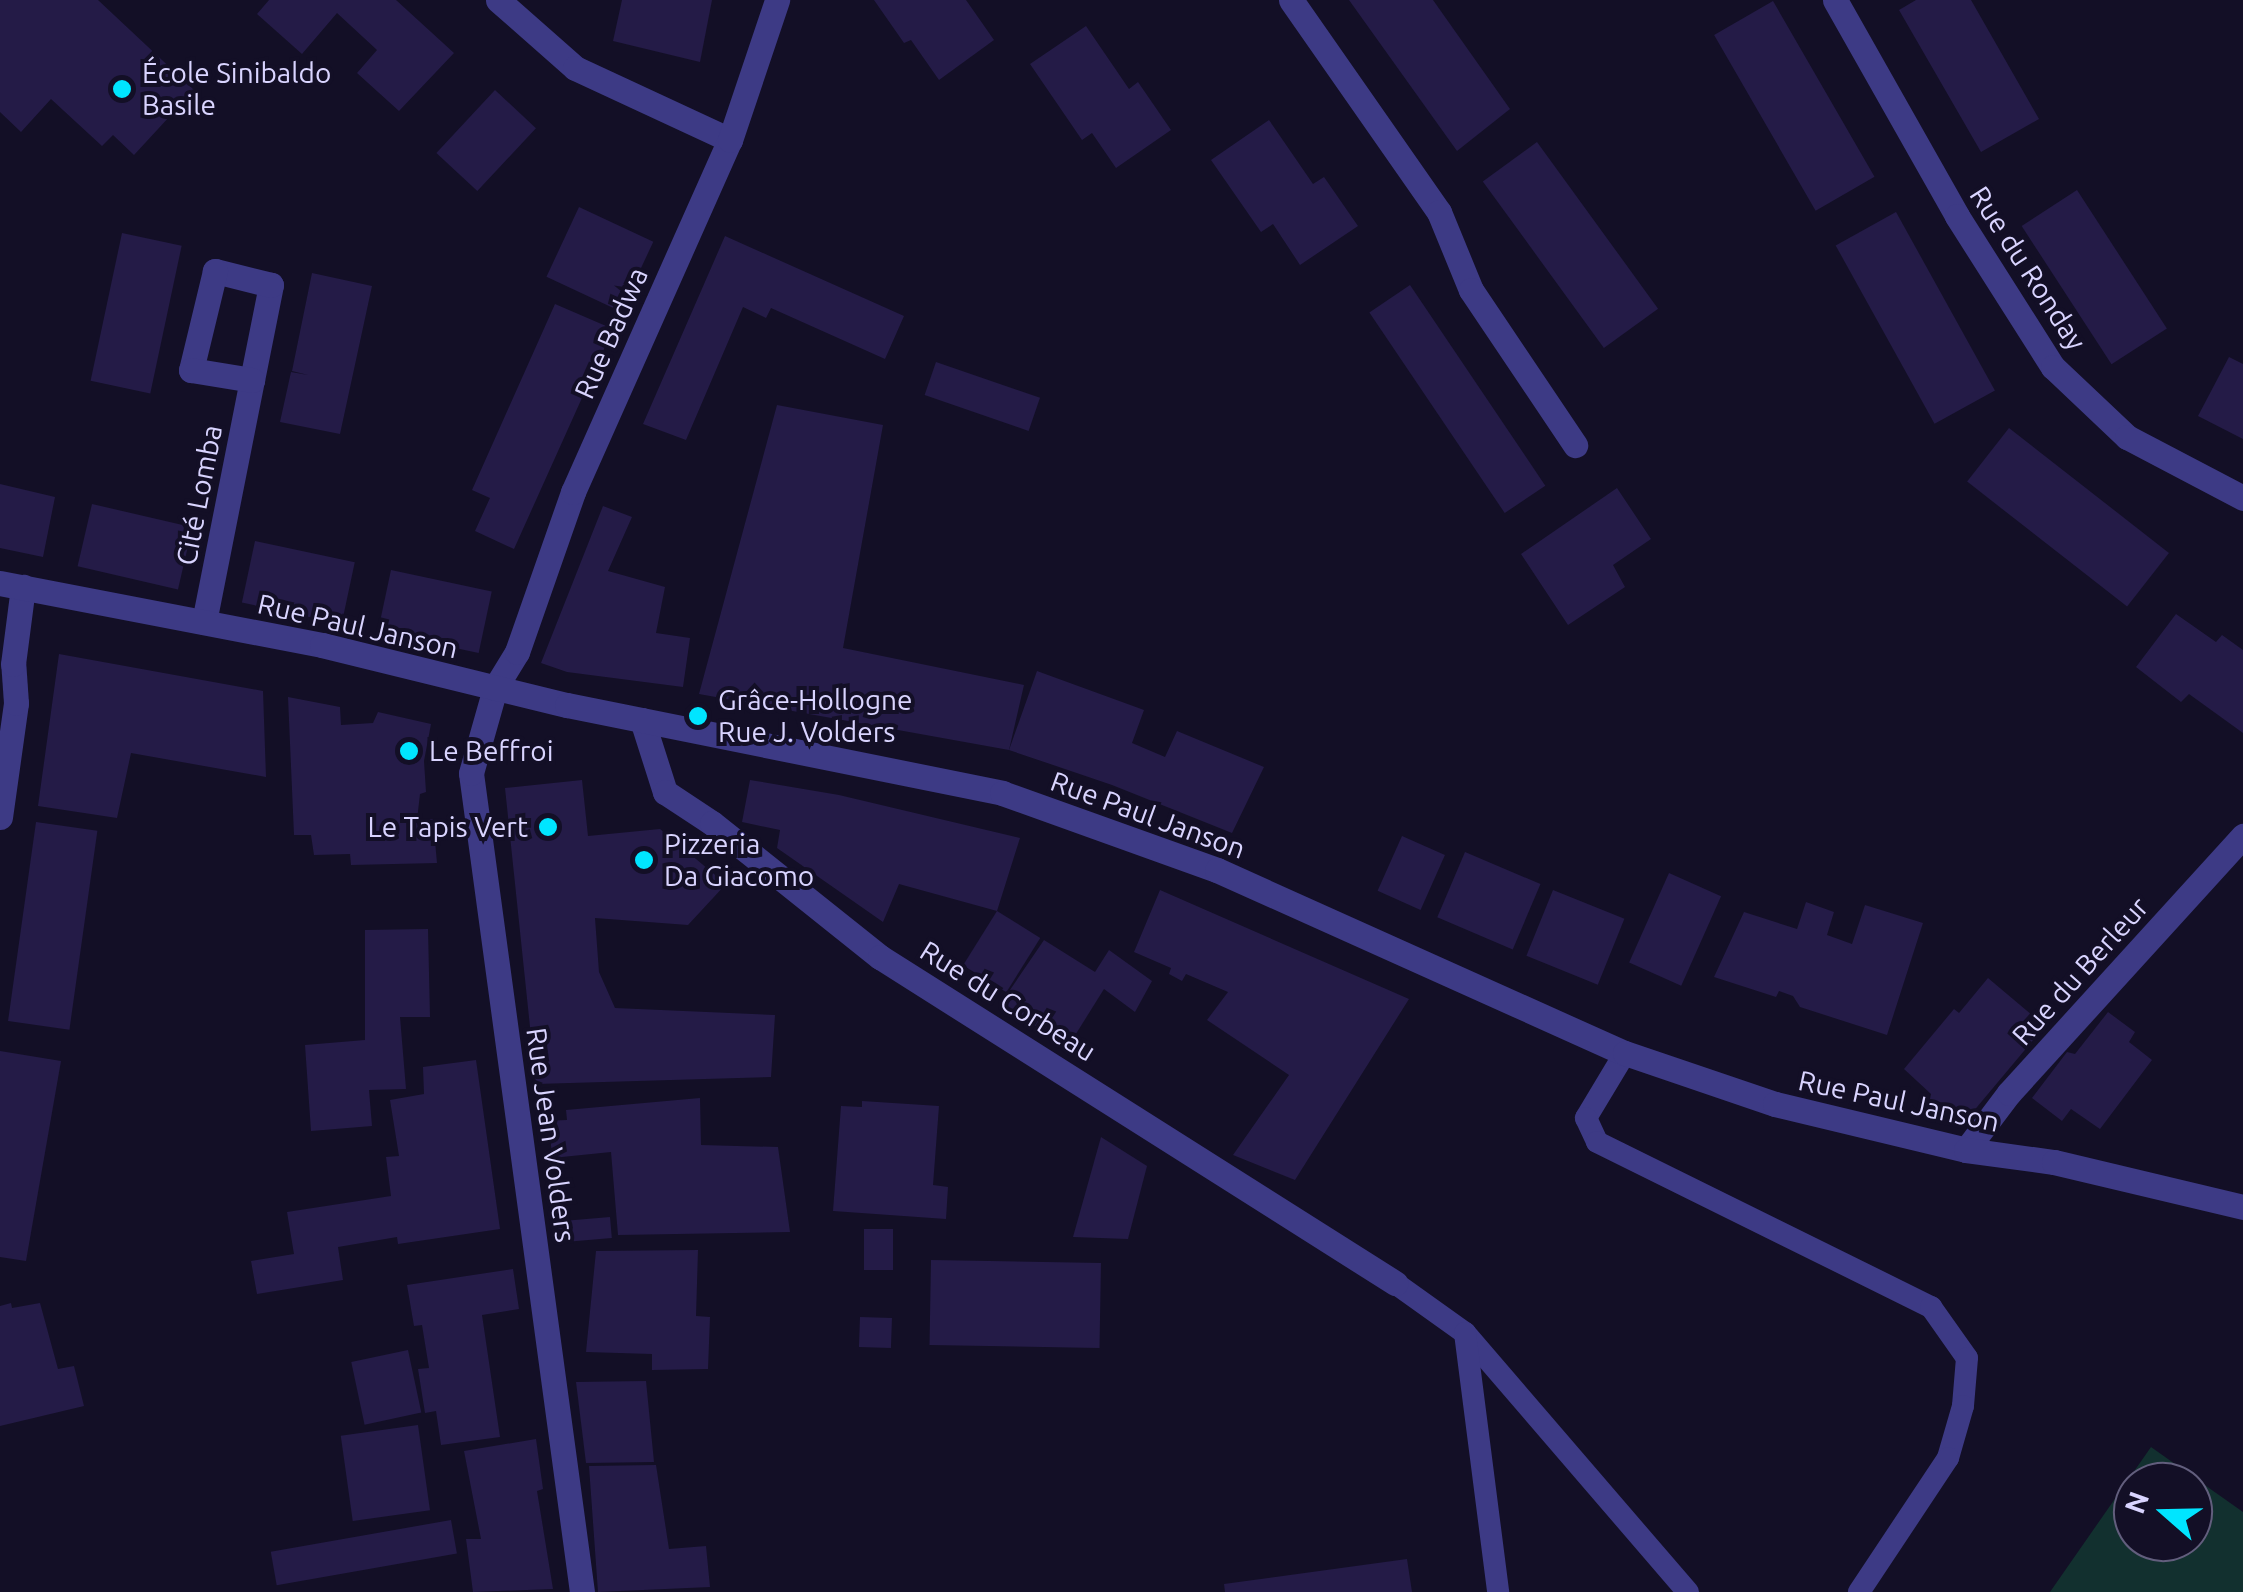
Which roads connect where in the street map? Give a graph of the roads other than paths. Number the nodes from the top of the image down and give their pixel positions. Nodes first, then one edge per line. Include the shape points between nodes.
1 (498, 0) edge
2 (777, 0) edge
3 (1291, 0) edge
4 (1835, 0) edge
5 (730, 140) junction
6 (252, 380) junction
7 (1575, 445) dead end
8 (2243, 498) edge
9 (11, 585) edge
10 (204, 622) junction
11 (495, 688) junction
12 (642, 720) junction
13 (0, 817) edge
14 (2243, 836) edge
15 (1625, 1052) junction
16 (1966, 1150) junction
17 (2243, 1207) edge
18 (1395, 1283) joint
19 (1464, 1333) junction
20 (582, 1592) edge
21 (1498, 1592) edge
22 (1688, 1592) edge
23 (1859, 1592) edge

1 - 5 street via 575,68
2 - 5 street, Rue Badwa
3 - 7 street via 1439,212 1471,290
4 - 8 street, Rue du Ronday via 1957,216 2052,366 2127,437
5 - 11 street, Rue Badwa via 574,492 517,652
6 - 6 street, Cité Lomba via 271,285 215,271 191,370
6 - 10 street, Cité Lomba
9 - 10 street, Rue Paul Janson
9 - 13 street via 16,703
10 - 11 street, Rue Paul Janson
11 - 12 street, Rue Paul Janson
11 - 20 street, Rue Jean Volders via 471,772
12 - 15 street, Rue Paul Janson via 1002,792 1217,870
12 - 18 street, Rue du Corbeau via 664,792 880,957
14 - 16 street, Rue du Berleur via 2010,1092
15 - 16 street, Rue Paul Janson via 1774,1104
15 - 23 lane via 1586,1118 1597,1142 1930,1307 1966,1358 1948,1458
16 - 17 street, Rue Paul Janson via 2054,1162
18 - 19 lane
19 - 21 lane
19 - 22 lane

